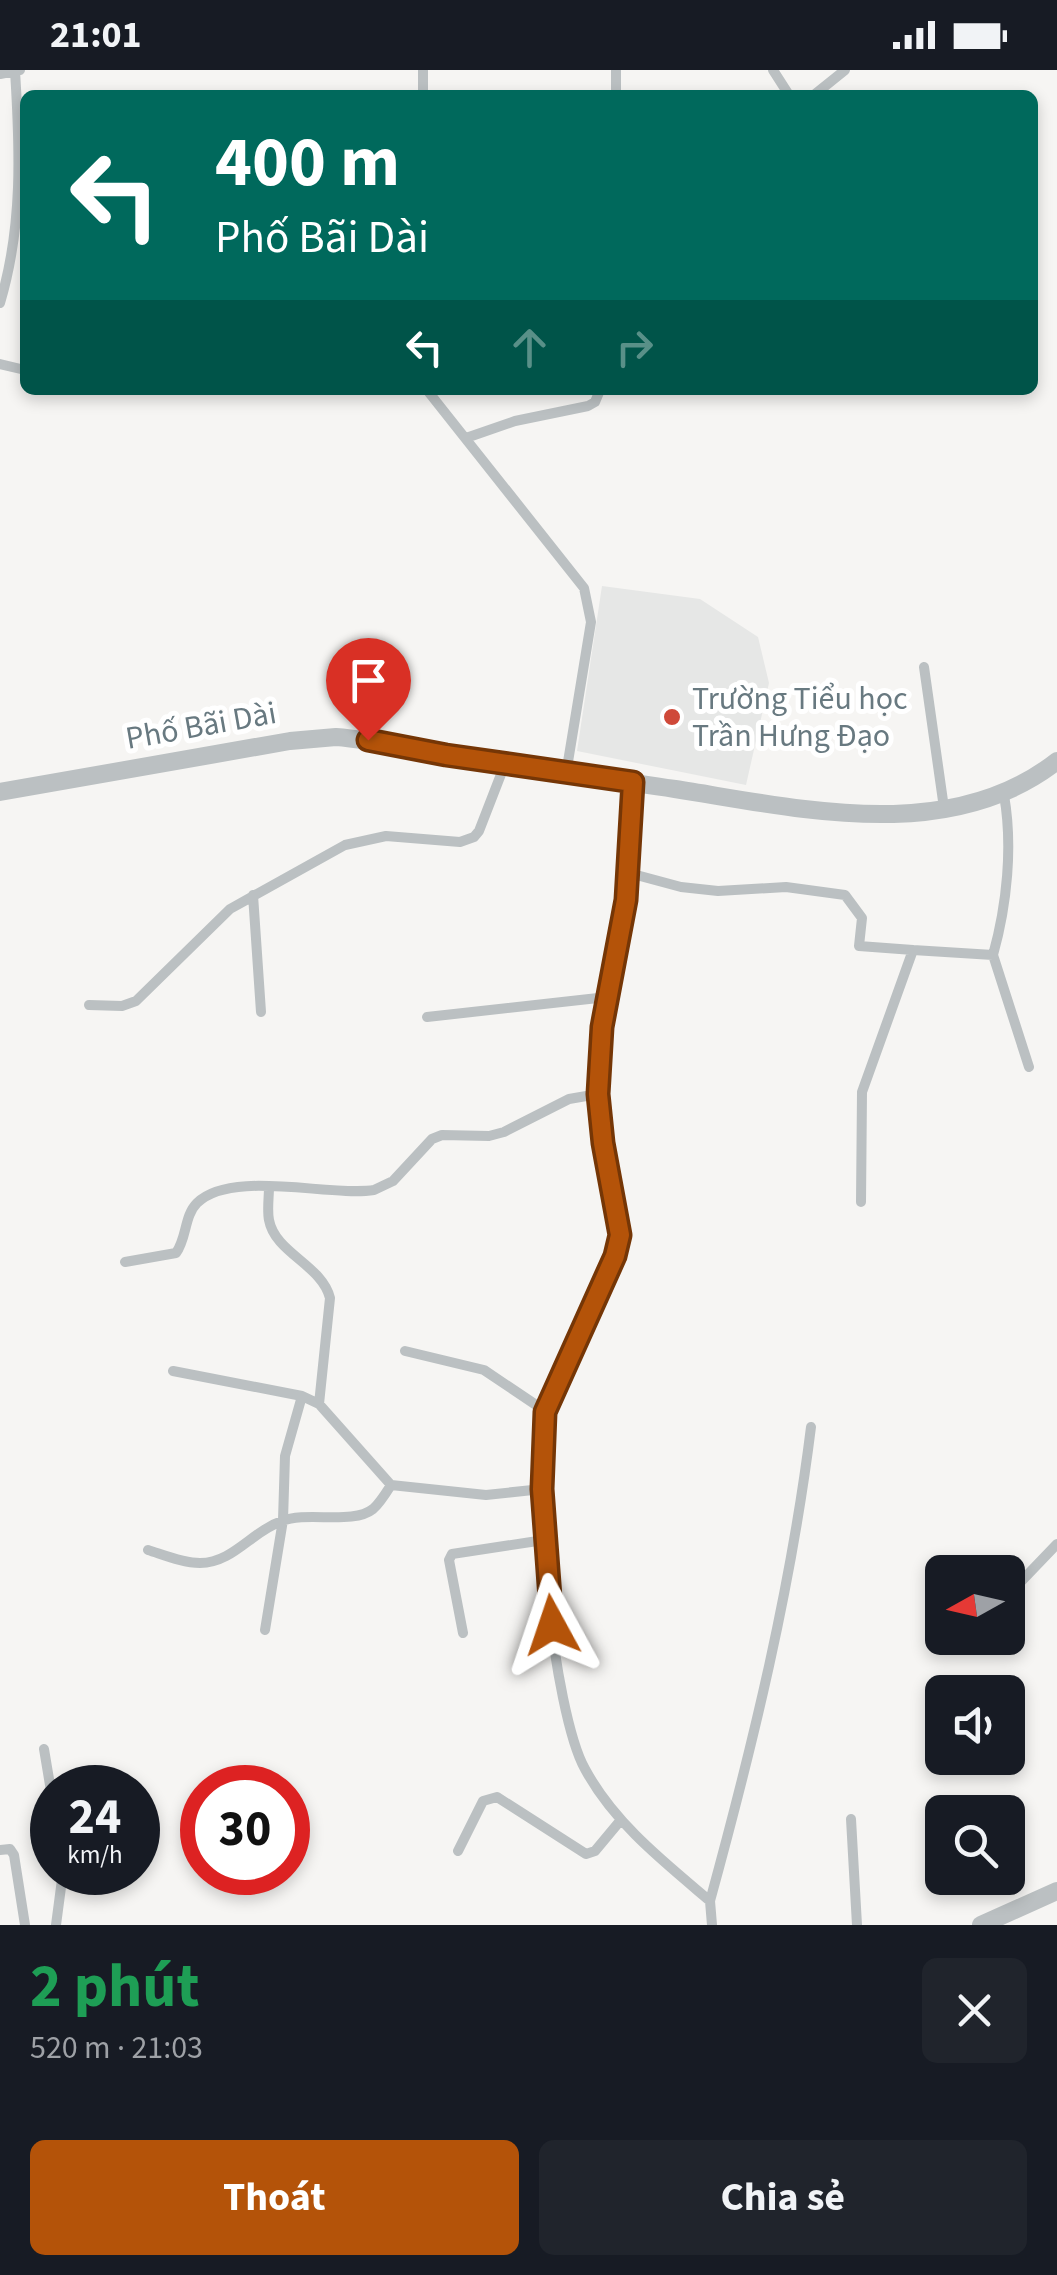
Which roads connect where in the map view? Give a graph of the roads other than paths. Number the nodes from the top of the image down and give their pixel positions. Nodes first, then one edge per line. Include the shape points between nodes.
1 (18, 70) edge
2 (845, 70) edge
3 (0, 74) edge
4 (820, 90) edge
5 (0, 302) edge
6 (432, 395) edge
7 (598, 395) edge
8 (466, 438) junction
9 (924, 668) dead end
10 (1057, 761) edge
11 (505, 764) junction
12 (566, 774) junction
13 (633, 782) junction
14 (0, 792) edge
15 (1004, 794) junction
16 (944, 808) junction
17 (630, 873) junction
18 (253, 894) junction
19 (913, 950) junction
20 (993, 955) junction
21 (607, 998) junction
22 (89, 1005) dead end
23 (261, 1012) dead end
24 (428, 1017) dead end
25 (1029, 1067) dead end
26 (598, 1094) junction
27 (269, 1186) junction
28 (861, 1202) dead end
29 (125, 1262) dead end
30 (404, 1350) dead end
31 (173, 1371) dead end
32 (302, 1396) junction
33 (318, 1404) junction
34 (545, 1412) junction
35 (811, 1427) dead end
36 (391, 1484) junction
37 (542, 1489) junction
38 (282, 1520) junction
39 (544, 1540) junction
40 (1057, 1544) edge
41 (148, 1550) dead end
42 (1025, 1577) edge
43 (265, 1630) dead end
44 (462, 1633) dead end
45 (44, 1750) dead end
46 (47, 1765) edge
47 (851, 1819) dead end
48 (620, 1821) junction
49 (0, 1850) edge
50 (458, 1851) dead end
51 (1057, 1890) edge
52 (60, 1895) edge
53 (710, 1901) junction
54 (24, 1925) edge
55 (56, 1925) edge
56 (712, 1925) edge
57 (857, 1925) edge
58 (981, 1925) edge

1 - 3 street
1 - 5 street via 17,228
2 - 4 street
6 - 8 street
7 - 8 street via 588,406
8 - 12 street via 579,578 588,599 591,622
9 - 16 street
10 - 15 street, Phố Bãi Dài
11 - 12 street, Phố Bãi Dài
11 - 14 street, Phố Bãi Dài via 368,740 313,738
11 - 18 street via 474,837 370,838
12 - 13 street, Phố Bãi Dài
13 - 16 street, Phố Bãi Dài via 794,808 889,814
13 - 17 street
15 - 16 street, Phố Bãi Dài
15 - 20 street via 1006,866
17 - 19 street via 718,891 786,887 845,894 862,918 859,946
17 - 21 street
18 - 22 street via 220,917 136,1001
18 - 23 street
19 - 20 street
19 - 28 street via 862,1092
20 - 25 street
21 - 24 street
21 - 26 street
26 - 27 street via 568,1100 504,1132 432,1139 392,1181 374,1190
26 - 34 street via 620,1235
27 - 29 street via 238,1186 200,1200 176,1253
27 - 33 street via 270,1225 324,1282 330,1298
30 - 34 street via 484,1370
31 - 32 street
32 - 33 street
32 - 38 street via 286,1456
33 - 36 street
34 - 37 street
35 - 53 street via 755,1736
36 - 37 street via 486,1494
36 - 38 street via 364,1514
37 - 39 street
38 - 41 street via 217,1560 184,1561
38 - 43 street
39 - 44 street via 452,1554
39 - 48 street via 570,1725 583,1766
40 - 42 street
45 - 46 street
47 - 57 street
48 - 50 street via 586,1854 492,1797
48 - 53 street
49 - 54 street via 14,1856
51 - 58 street
52 - 55 street
53 - 56 street

